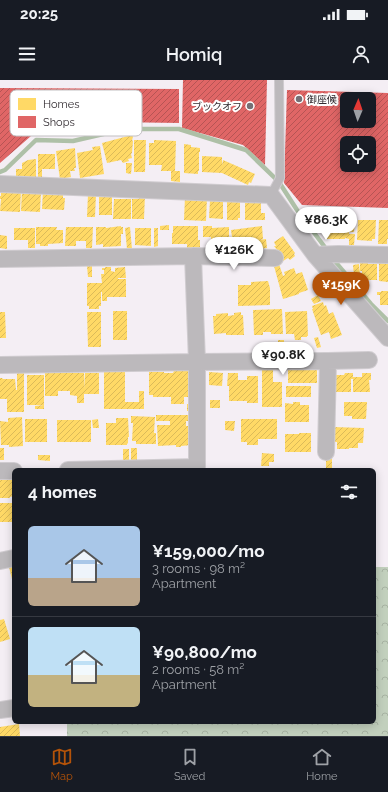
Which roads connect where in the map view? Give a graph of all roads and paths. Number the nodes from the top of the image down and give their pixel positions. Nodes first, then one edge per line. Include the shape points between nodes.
1 (279, 80) edge
2 (0, 184) edge
3 (271, 195) junction
4 (314, 255) junction
5 (388, 255) edge
6 (193, 256) junction
7 (275, 258) dead end
8 (0, 259) edge
9 (388, 338) edge
10 (369, 360) dead end
11 (197, 362) junction
12 (328, 362) junction
13 (0, 365) edge
14 (326, 452) dead end
15 (154, 468) edge
16 (0, 471) edge
17 (12, 471) edge
18 (12, 558) edge
19 (0, 561) edge
20 (12, 708) edge
21 (0, 710) edge

1 - 3 lane via 280,178
2 - 3 street
3 - 4 street
4 - 5 street
4 - 9 street
6 - 7 street
6 - 8 street
6 - 11 street
10 - 12 street
11 - 12 street
11 - 13 street
11 - 15 street via 197,467
12 - 14 street
16 - 17 street
18 - 19 street
20 - 21 street

